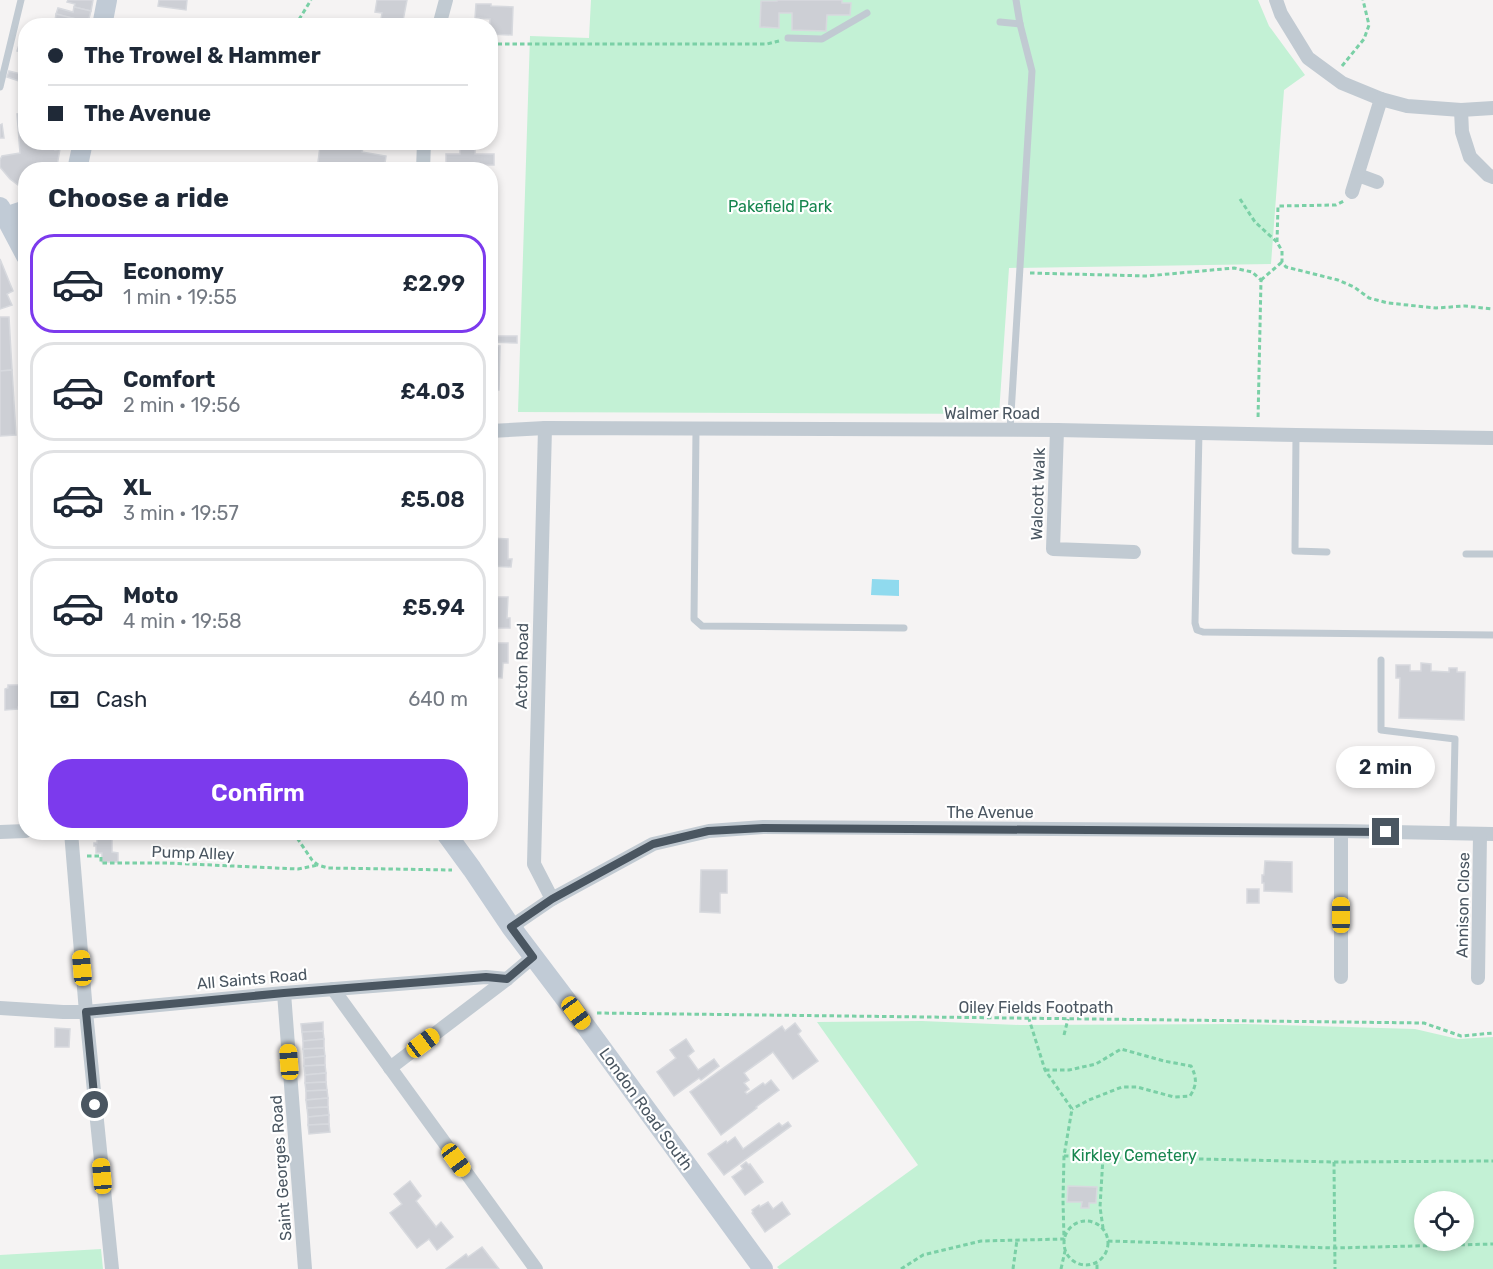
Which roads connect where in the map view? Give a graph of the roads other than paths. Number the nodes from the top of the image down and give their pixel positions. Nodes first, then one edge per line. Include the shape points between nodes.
1 (21, 0) edge
2 (108, 0) edge
3 (446, 0) edge
4 (1016, 0) edge
5 (1276, 0) edge
6 (867, 13) dead end
7 (104, 18) edge
8 (442, 18) edge
9 (1000, 22) dead end
10 (1020, 24) junction
11 (788, 38) dead end
12 (0, 87) edge
13 (1381, 99) junction
14 (1493, 108) edge
15 (1461, 110) junction
16 (1358, 175) junction
17 (1493, 177) edge
18 (1377, 182) dead end
19 (1352, 192) road end
20 (18, 211) edge
21 (2, 212) edge
22 (18, 241) edge
23 (544, 429) junction
24 (696, 430) junction
25 (1010, 430) junction
26 (1057, 430) junction
27 (498, 431) edge
28 (1199, 432) junction
29 (1296, 435) junction
30 (1493, 438) edge
31 (1134, 552) dead end
32 (1327, 552) dead end
33 (1466, 554) dead end
34 (1493, 554) edge
35 (904, 628) dead end
36 (1493, 635) edge
37 (1381, 660) dead end
38 (18, 831) edge
39 (1341, 831) junction
40 (0, 832) edge
41 (1453, 834) junction
42 (1487, 834) edge
43 (71, 840) edge
44 (451, 840) edge
45 (552, 899) junction
46 (511, 927) junction
47 (533, 957) junction
48 (1341, 977) dead end
49 (1478, 978) dead end
50 (507, 979) junction
51 (333, 988) junction
52 (284, 993) junction
53 (0, 1008) edge
54 (86, 1012) junction
55 (390, 1068) junction
56 (112, 1269) edge
57 (305, 1269) edge
58 (536, 1269) edge
59 (763, 1269) edge

1 - 12 lane
2 - 7 main road
3 - 8 street
4 - 10 lane
5 - 13 street via 1308,58 1342,83
6 - 11 lane via 822,39
9 - 10 lane
10 - 25 lane via 1032,71
13 - 15 street via 1407,106
13 - 16 street
14 - 15 street
15 - 17 street via 1462,132 1470,157
16 - 18 street
16 - 19 street
20 - 21 main road
21 - 22 main road
23 - 24 street, Walmer Road
23 - 27 street, Walmer Road
23 - 45 street, Acton Road via 534,864
24 - 25 street, Walmer Road
24 - 35 lane via 694,619 702,626
25 - 26 street, Walmer Road
26 - 28 street, Walmer Road
26 - 31 street, Walcott Walk via 1053,549
28 - 29 street, Walmer Road
28 - 36 lane via 1197,630
29 - 30 street, Walmer Road
29 - 32 lane via 1295,551
33 - 34 lane
37 - 41 lane via 1381,730 1455,739
38 - 40 street
39 - 41 street, The Avenue
39 - 45 street, The Avenue via 774,828 708,831 653,844
39 - 48 street
41 - 42 street, The Avenue
42 - 49 street, Annison Close
43 - 54 street
44 - 46 main road, London Road South
45 - 46 street, The Avenue
46 - 47 main road, London Road South
47 - 50 street
47 - 59 main road, London Road South
50 - 51 street, All Saints Road via 486,977
50 - 55 street
51 - 52 street, All Saints Road
51 - 55 street
52 - 54 street, All Saints Road
52 - 57 street, Saint Georges Road
53 - 54 street, All Saints Road
54 - 56 street
55 - 58 street

